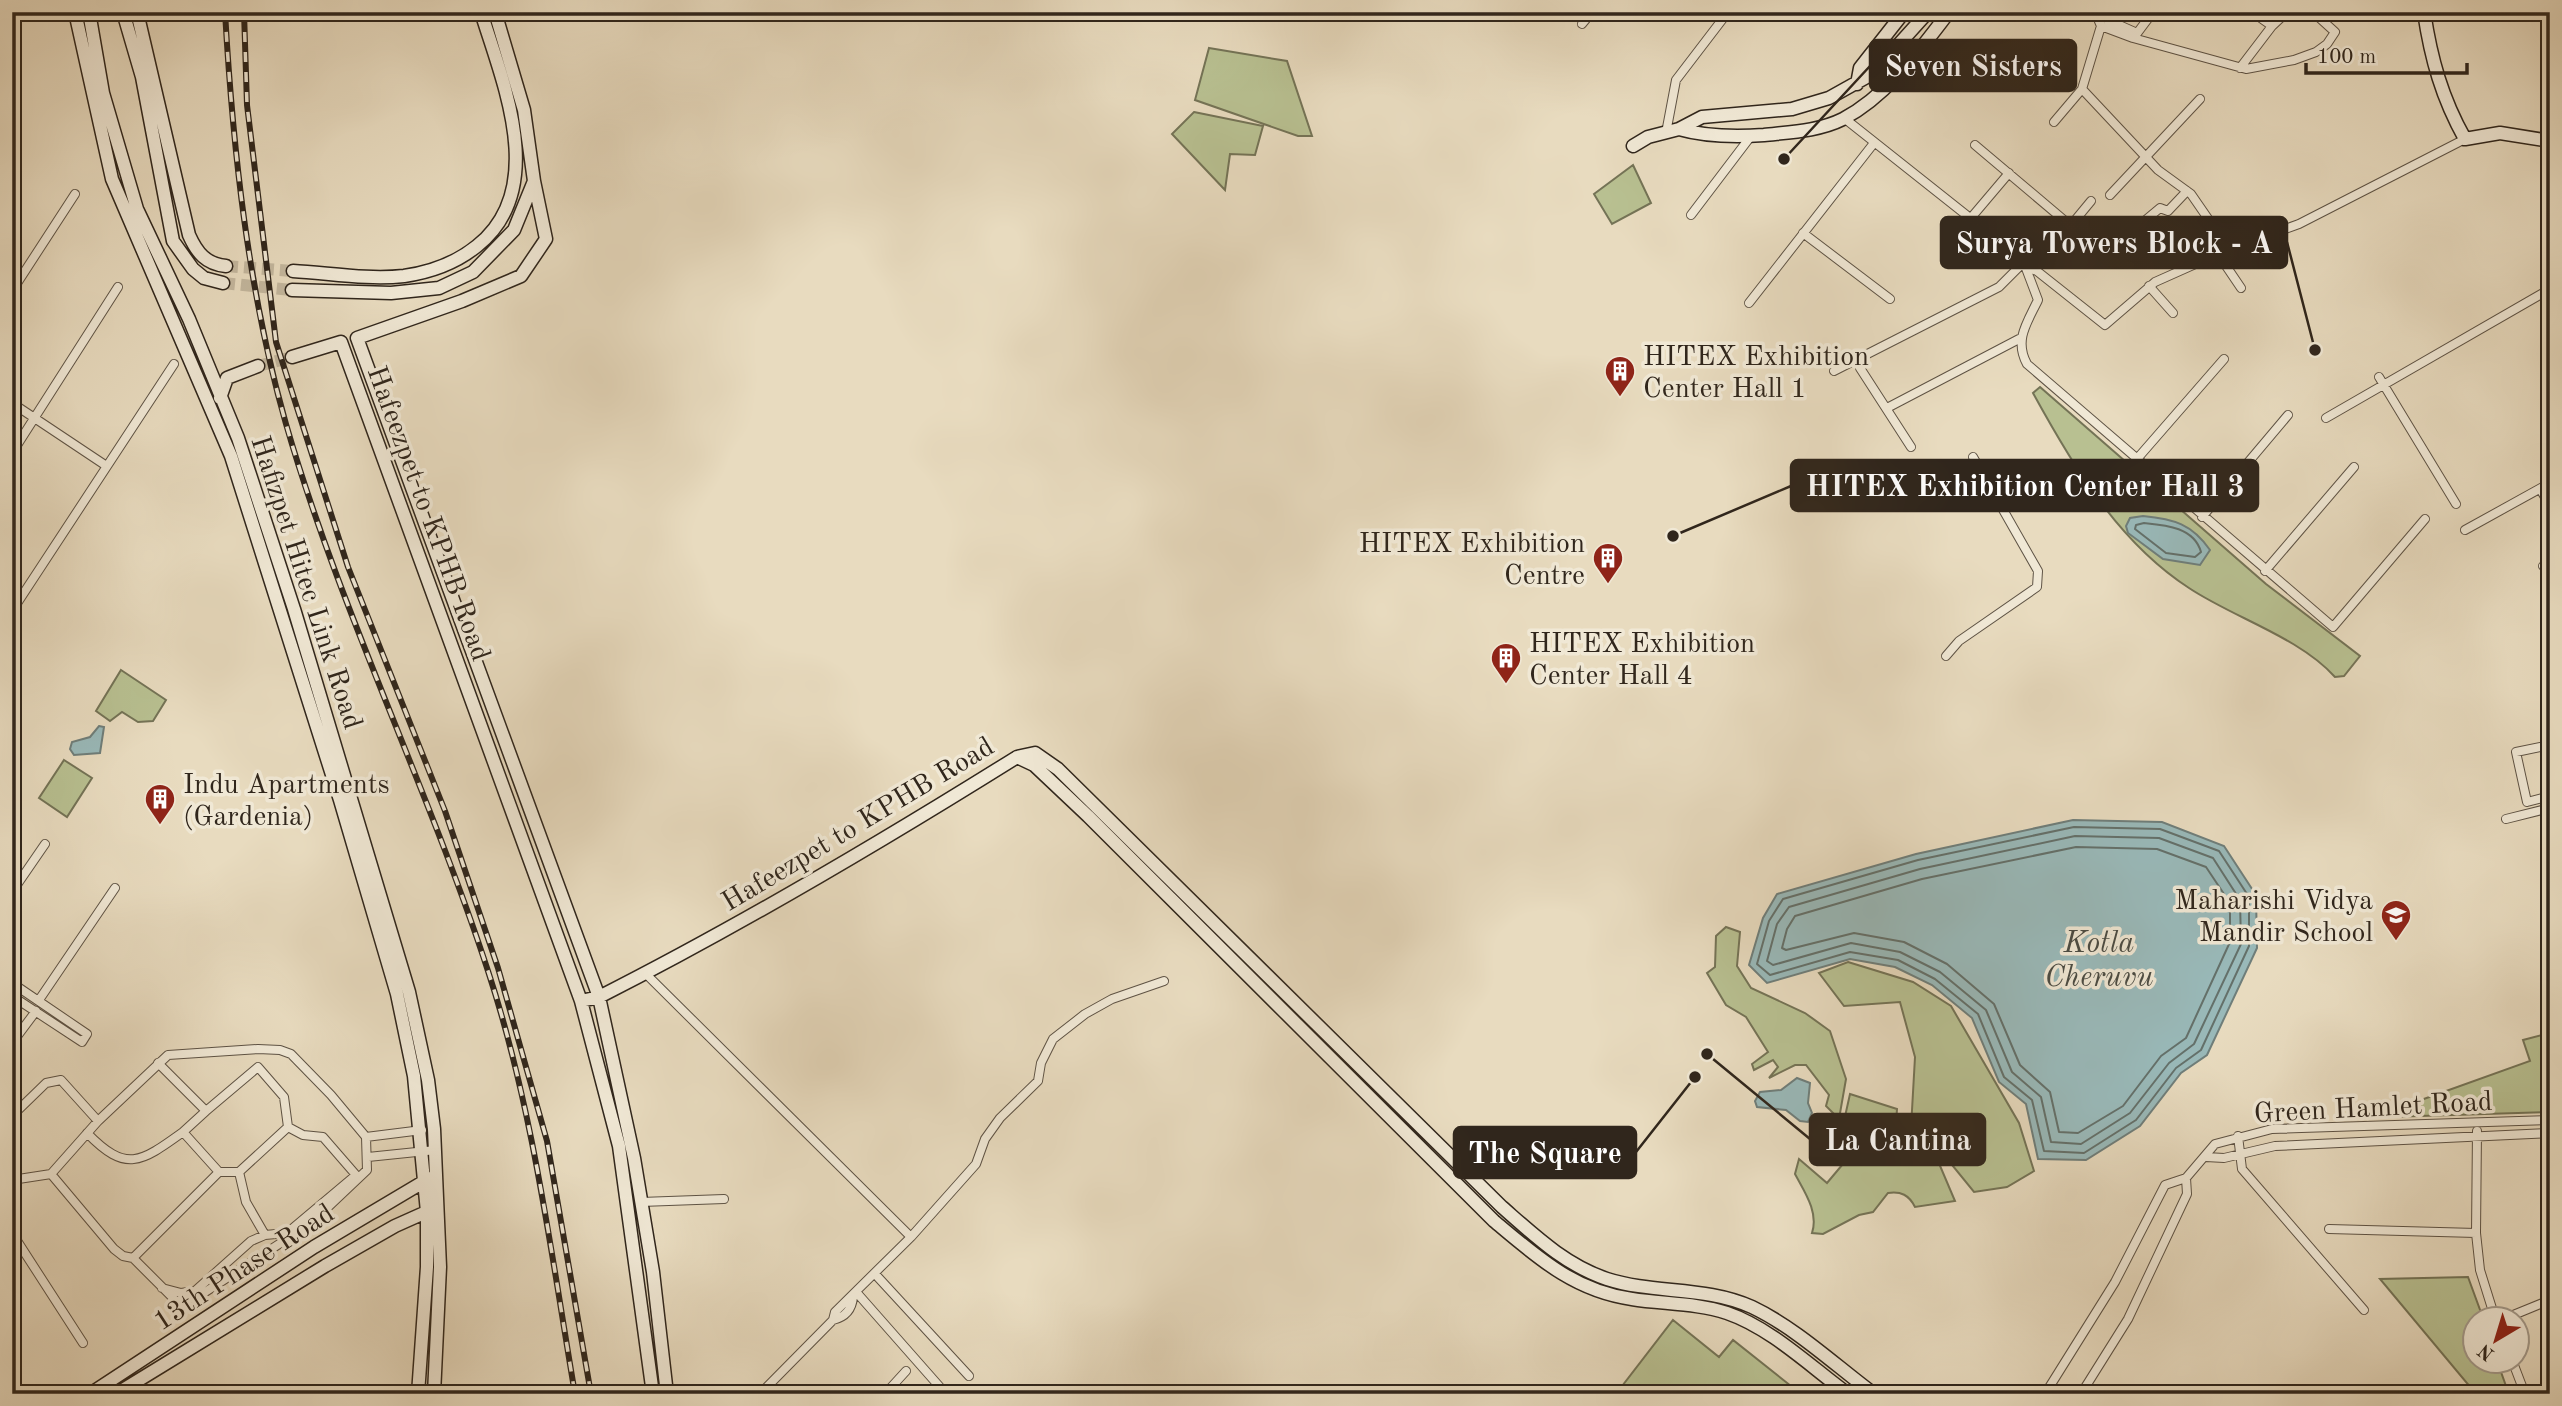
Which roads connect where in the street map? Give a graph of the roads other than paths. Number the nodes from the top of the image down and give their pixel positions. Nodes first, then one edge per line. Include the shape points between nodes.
1 (75, 12) edge
2 (89, 12) edge
3 (123, 12) edge
4 (138, 12) edge
5 (481, 12) edge
6 (495, 12) edge
7 (1592, 12) edge
8 (1728, 12) edge
9 (1904, 12) edge
10 (1928, 12) edge
11 (1949, 12) edge
12 (2152, 12) edge
13 (2252, 12) edge
14 (2287, 12) edge
15 (2313, 12) edge
16 (2424, 12) edge
17 (2098, 18) edge
18 (1583, 24) dead end
19 (2272, 26) junction
20 (2135, 36) junction
21 (2240, 68) junction
22 (1857, 84) junction
23 (2082, 89) junction
24 (2200, 99) dead end
25 (1844, 118) junction
26 (2054, 122) dead end
27 (1672, 131) junction
28 (1751, 136) junction
29 (2465, 139) junction
30 (2550, 141) edge
31 (1874, 143) junction
32 (1975, 145) dead end
33 (1633, 146) dead end
34 (2144, 156) junction
35 (2009, 173) junction
36 (534, 181) junction
37 (2187, 191) junction
38 (75, 194) dead end
39 (2110, 195) dead end
40 (2091, 201) dead end
41 (1691, 215) dead end
42 (1970, 219) junction
43 (2208, 220) junction
44 (2142, 223) dead end
45 (2071, 226) junction
46 (1803, 233) junction
47 (2229, 249) junction
48 (2152, 254) dead end
49 (2218, 254) junction
50 (2024, 262) junction
51 (226, 266) tunnel mouth
52 (2034, 270) junction
53 (293, 271) tunnel mouth
54 (223, 283) tunnel mouth
55 (2149, 286) junction
56 (13, 287) edge
57 (118, 287) dead end
58 (2241, 288) dead end
59 (2550, 289) edge
60 (292, 290) tunnel mouth
61 (1890, 299) dead end
62 (1749, 303) dead end
63 (2173, 313) dead end
64 (2019, 339) junction
65 (292, 357) tunnel mouth
66 (2224, 359) dead end
67 (174, 364) dead end
68 (258, 366) tunnel mouth
69 (1860, 368) dead end
70 (1834, 371) dead end
71 (2382, 381) junction
72 (220, 398) junction
73 (12, 403) edge
74 (1887, 408) junction
75 (2288, 415) dead end
76 (34, 417) junction
77 (2326, 418) dead end
78 (1911, 447) dead end
79 (12, 453) edge
80 (1973, 457) dead end
81 (2136, 460) junction
82 (105, 465) junction
83 (2354, 467) dead end
84 (2550, 483) edge
85 (2540, 489) junction
86 (2456, 504) dead end
87 (2550, 505) edge
88 (2202, 517) junction
89 (2425, 519) dead end
90 (2465, 530) dead end
91 (2265, 571) junction
92 (12, 611) edge
93 (1946, 656) dead end
94 (2550, 745) edge
95 (1017, 757) junction
96 (2550, 796) edge
97 (2550, 808) edge
98 (2510, 818) dead end
99 (45, 844) dead end
100 (115, 888) dead end
101 (12, 892) edge
102 (646, 974) junction
103 (1164, 981) dead end
104 (12, 983) edge
105 (12, 996) edge
106 (600, 997) junction
107 (38, 1000) junction
108 (581, 1002) junction
109 (36, 1011) junction
110 (12, 1043) edge
111 (158, 1063) junction
112 (206, 1111) junction
113 (12, 1116) edge
114 (2550, 1120) edge
115 (98, 1121) junction
116 (2477, 1123) junction
117 (288, 1127) junction
118 (434, 1129) junction
119 (419, 1130) junction
120 (87, 1132) junction
121 (183, 1132) junction
122 (2550, 1133) edge
123 (2238, 1136) junction
124 (2477, 1136) junction
125 (366, 1137) junction
126 (436, 1150) junction
127 (421, 1152) junction
128 (2241, 1153) junction
129 (368, 1157) junction
130 (2206, 1157) junction
131 (219, 1172) junction
132 (239, 1172) junction
133 (51, 1174) junction
134 (437, 1174) junction
135 (2186, 1178) junction
136 (12, 1180) edge
137 (424, 1181) junction
138 (724, 1199) dead end
139 (641, 1202) junction
140 (433, 1210) junction
141 (2329, 1229) dead end
142 (12, 1233) edge
143 (2476, 1233) junction
144 (265, 1235) junction
145 (911, 1237) junction
146 (314, 1247) junction
147 (134, 1258) junction
148 (325, 1266) junction
149 (434, 1267) junction
150 (875, 1274) junction
151 (161, 1288) junction
152 (855, 1295) junction
153 (2550, 1300) edge
154 (2491, 1304) edge
155 (2530, 1308) edge
156 (2364, 1310) dead end
157 (83, 1343) dead end
158 (906, 1371) dead end
159 (2517, 1374) edge
160 (969, 1376) dead end
161 (90, 1394) edge
162 (116, 1394) edge
163 (418, 1394) edge
164 (435, 1394) edge
165 (653, 1394) edge
166 (667, 1394) edge
167 (760, 1394) edge
168 (885, 1394) edge
169 (946, 1394) edge
170 (1848, 1394) edge
171 (1874, 1394) edge
172 (2045, 1394) edge
173 (2081, 1394) edge
174 (2525, 1394) edge

1 - 119 main road via 111,179 231,456 340,800 397,993 414,1076
2 - 72 main road, Hafizpet Hitec Link Road via 103,93 137,209
3 - 54 main road via 142,77 173,241 193,269 204,278
4 - 51 main road via 189,235 204,258
5 - 53 main road via 510,113 517,177 498,225 467,254 428,271 403,276
6 - 36 main road via 524,110
7 - 18 street
8 - 27 street via 1676,80 1670,101
9 - 22 main road via 1860,68
10 - 22 main road via 1872,75
11 - 25 main road via 1896,77
12 - 20 street
13 - 19 street
14 - 19 street
15 - 21 street via 2335,32 2327,44 2294,60
16 - 29 main road via 2431,58 2445,103
17 - 20 street
17 - 23 street
19 - 21 street
20 - 21 street
22 - 27 main road via 1793,109 1702,117
23 - 26 street
23 - 34 street
24 - 34 street
25 - 28 main road via 1800,131
25 - 31 street
27 - 28 main road
27 - 33 main road
28 - 41 street
29 - 30 main road via 2500,133
29 - 47 street via 2300,224
31 - 42 street
31 - 46 street
32 - 35 street
34 - 37 street
34 - 39 street
35 - 42 street
35 - 45 street
36 - 60 main road via 523,212 501,247 474,272 455,282 391,293
36 - 106 main road via 546,239 521,276 357,338
37 - 43 street
37 - 44 street via 2168,211 2160,208
38 - 56 street
40 - 45 street
42 - 50 street
43 - 47 street
43 - 48 street
45 - 52 street
46 - 61 street
46 - 62 street
47 - 49 street
49 - 55 street
49 - 58 street
50 - 52 street
50 - 64 street via 2038,300
50 - 70 street via 1999,287
52 - 55 street via 2105,325
55 - 63 street
57 - 76 street
59 - 71 street
64 - 74 street
64 - 81 street via 2026,364
65 - 108 main road, Hafeezpet to KPHB Road via 341,342
66 - 81 street
67 - 82 street
68 - 72 main road via 227,378
69 - 74 street
71 - 77 street
71 - 86 street
72 - 118 main road, Hafizpet Hitec Link Road via 238,438 295,609 409,992
73 - 76 street
74 - 78 street
75 - 88 street
76 - 79 street
76 - 82 street
80 - 93 street via 2039,579 2037,587 1959,641
81 - 88 street
82 - 92 street
83 - 91 street
84 - 85 street
85 - 87 street
85 - 90 street
88 - 91 street
89 - 91 street via 2333,627
94 - 96 street via 2516,752 2526,802
95 - 102 main road, Hafeezpet to KPHB Road via 894,834
95 - 170 main road, Hafeezpet to KPHB Road via 1034,765 1088,816 1494,1221 1544,1263 1584,1287 1607,1294 1729,1314 1763,1332
95 - 171 main road via 1035,752 1058,769 1482,1187 1554,1252 1608,1279 1716,1295 1753,1308
97 - 98 street
99 - 101 street
100 - 107 street
102 - 106 main road, Hafeezpet to KPHB Road
102 - 145 street
103 - 145 street via 1112,999 1053,1039 1038,1082 1000,1118 985,1139 976,1164
104 - 107 street
105 - 109 street
106 - 108 main road, Hafeezpet to KPHB Road
106 - 139 main road
107 - 109 street via 87,1034 82,1042
108 - 165 main road via 619,1146
109 - 110 street
111 - 112 street
111 - 115 street
111 - 125 street via 169,1055 280,1050 291,1054
112 - 117 street via 258,1067 284,1097
112 - 121 street
113 - 115 street via 46,1083 61,1080
114 - 116 street, Green Hamlet Road
115 - 120 street
116 - 123 street, Green Hamlet Road via 2272,1129
116 - 124 street
117 - 132 street
117 - 144 street via 303,1135 323,1137 356,1175 287,1233
118 - 119 street
118 - 126 main road, Hafizpet Hitec Link Road
119 - 125 street
119 - 127 main road
120 - 121 street via 109,1154 127,1160 162,1147
120 - 133 street
121 - 131 street
122 - 124 street, Green Hamlet Road
123 - 128 street
123 - 130 street, Green Hamlet Road via 2215,1144
124 - 128 street, Green Hamlet Road via 2275,1146
124 - 143 street
125 - 129 street
126 - 127 street
126 - 134 main road, Hafizpet Hitec Link Road
127 - 129 street
127 - 137 main road
128 - 130 street, Green Hamlet Road
128 - 156 street via 2242,1169
129 - 151 street via 367,1170 310,1224 197,1298 176,1301
130 - 135 street, Green Hamlet Road
131 - 132 street
131 - 147 street
132 - 144 street via 246,1202
133 - 136 street
133 - 147 street via 114,1249
134 - 137 main road, 13th Phase Road
134 - 140 main road, Hafizpet Hitec Link Road
135 - 172 street, Green Hamlet Road via 2165,1185 2115,1282
135 - 173 street via 2187,1194 2128,1319
137 - 140 main road
137 - 146 main road, 13th Phase Road
138 - 139 street
139 - 166 main road
140 - 148 main road, 13th Phase Road via 394,1226
140 - 149 main road
141 - 143 street
142 - 157 street
143 - 154 street via 2480,1270
144 - 151 street via 251,1241 195,1290 181,1293
145 - 150 street
146 - 148 main road
146 - 161 main road, 13th Phase Road
147 - 151 street
148 - 162 main road, 13th Phase Road
149 - 163 main road
149 - 164 main road
150 - 152 street
150 - 160 street
152 - 167 street via 842,1318 833,1320
152 - 169 street
153 - 155 street
158 - 168 street
159 - 174 street

